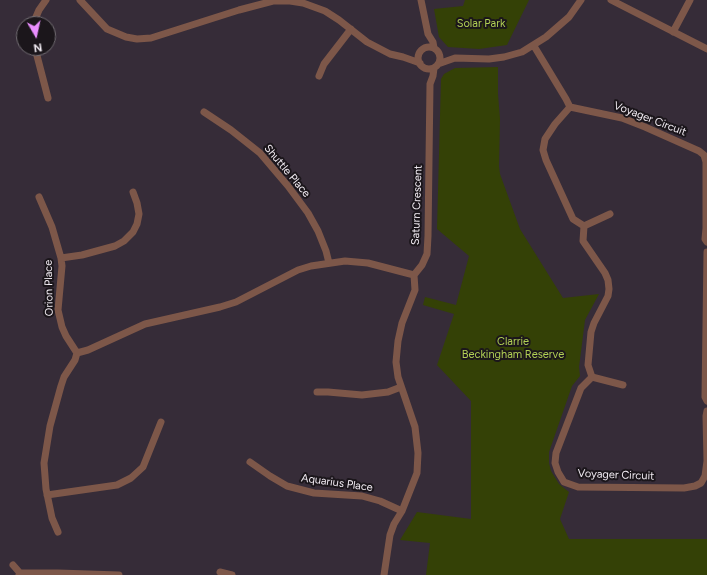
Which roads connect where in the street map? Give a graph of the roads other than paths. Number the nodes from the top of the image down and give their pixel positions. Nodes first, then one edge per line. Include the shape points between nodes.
1 (46, 0) edge
2 (80, 0) edge
3 (421, 0) edge
4 (580, 0) edge
5 (611, 0) edge
6 (690, 0) edge
7 (273, 1) edge
8 (36, 16) edge
9 (351, 29) junction
10 (673, 32) junction
11 (428, 34) junction
12 (534, 46) junction
13 (707, 49) edge
14 (422, 50) junction
15 (436, 50) junction
16 (37, 56) edge
17 (403, 57) junction
18 (455, 58) junction
19 (422, 66) junction
20 (436, 66) junction
21 (319, 76) dead end
22 (430, 84) junction
23 (48, 98) dead end
24 (570, 107) junction
25 (204, 112) dead end
26 (133, 192) dead end
27 (39, 197) dead end
28 (610, 214) dead end
29 (584, 226) junction
30 (707, 242) edge
31 (707, 252) edge
32 (61, 258) junction
33 (329, 263) junction
34 (414, 275) junction
35 (77, 353) junction
36 (592, 377) junction
37 (623, 385) dead end
38 (401, 387) junction
39 (317, 392) dead end
40 (707, 401) edge
41 (707, 412) edge
42 (160, 422) dead end
43 (707, 461) edge
44 (250, 462) dead end
45 (47, 495) junction
46 (402, 511) junction
47 (58, 532) dead end
48 (13, 565) dead end
49 (220, 572) dead end
50 (19, 574) edge
51 (58, 574) edge
52 (119, 575) edge
53 (232, 575) edge
54 (384, 575) edge

1 - 8 street
2 - 7 street via 107,29 137,39 151,38
3 - 11 street
4 - 12 street via 569,17
5 - 10 street
6 - 10 street
7 - 9 street via 303,3 340,20
9 - 17 street via 378,48
9 - 21 street via 324,64
10 - 13 street
11 - 14 street
11 - 15 street
12 - 18 street via 504,57
12 - 24 street
14 - 15 street
14 - 17 street
14 - 19 street via 418,58
15 - 18 street
15 - 20 street via 440,58
16 - 23 street
17 - 19 street
18 - 20 street
19 - 20 street via 430,69
19 - 22 street, Saturn Crescent
20 - 22 street, Saturn Crescent
22 - 34 street, Saturn Crescent via 427,254
24 - 29 street via 544,140 543,150 573,219
24 - 30 street, Voyager Circuit via 622,118 704,155
25 - 33 street, Shuttle Place via 237,134 265,158 308,213 318,231
26 - 32 street via 139,214 137,224 124,241 82,255
27 - 32 street, Orion Place via 52,227
28 - 29 street
29 - 36 street via 583,241 605,273 609,288 608,296 591,332 588,365
31 - 40 street
32 - 35 street, Orion Place via 58,310 62,327
33 - 34 street via 368,263
33 - 35 street via 298,270 236,302 145,324
34 - 38 street via 415,290 398,341 396,362
35 - 45 street via 64,377 50,426 44,472
36 - 37 street
36 - 43 street, Voyager Circuit via 581,388 556,453 554,463 564,482 578,487 684,488 701,483 705,476
38 - 39 street via 362,396
38 - 46 street via 415,427 418,453 417,473
41 - 43 street, Voyager Circuit
42 - 45 street via 143,467 131,478 118,485
44 - 46 street, Aquarius Place via 287,486 314,493 362,496
45 - 47 street
46 - 54 street via 390,535
48 - 50 street
49 - 53 street
50 - 51 street
51 - 52 street

